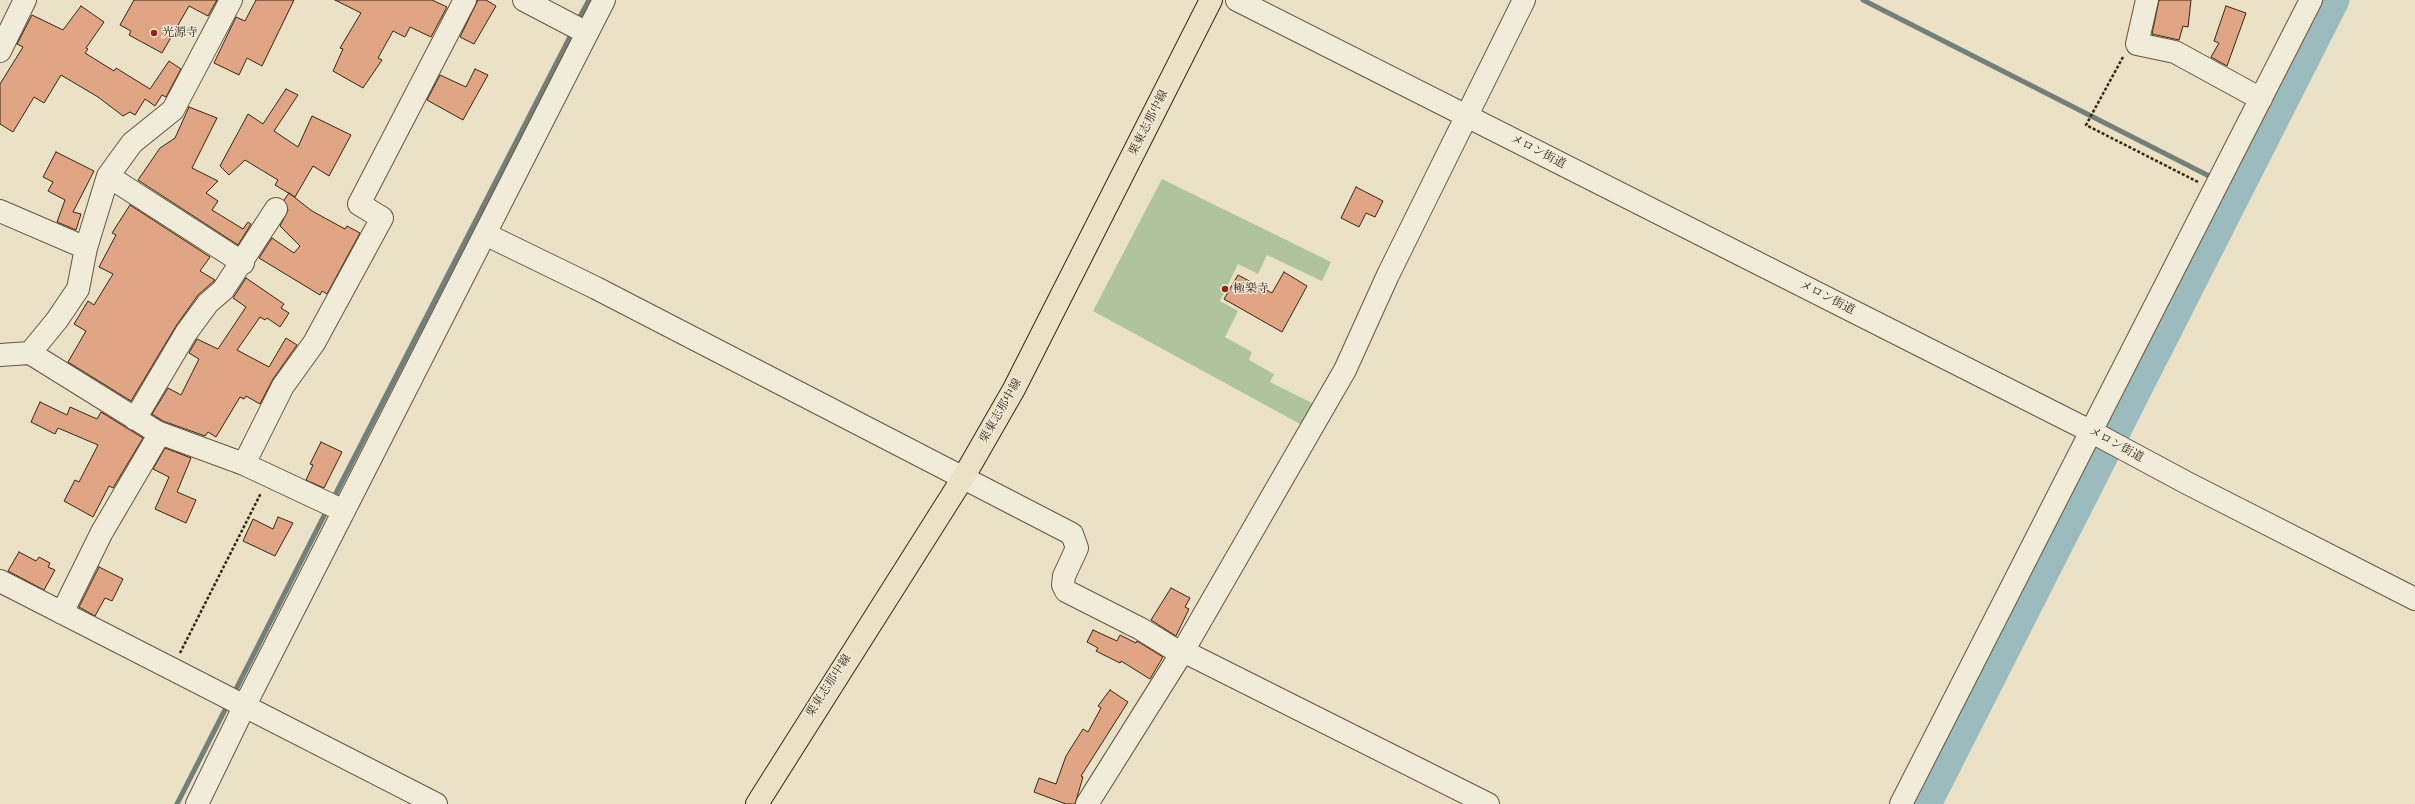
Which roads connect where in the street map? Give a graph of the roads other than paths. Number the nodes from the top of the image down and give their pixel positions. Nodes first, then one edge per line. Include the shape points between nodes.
1 (25, 0) edge
2 (231, 0) edge
3 (465, 0) edge
4 (524, 0) edge
5 (604, 0) edge
6 (1211, 0) edge
7 (1237, 0) edge
8 (1524, 0) edge
9 (2147, 0) edge
10 (2311, 0) edge
11 (577, 28) junction
12 (0, 50) edge
13 (2261, 99) junction
14 (1468, 116) junction
15 (108, 176) junction
16 (276, 209) dead end
17 (0, 211) edge
18 (485, 234) junction
19 (86, 248) junction
20 (242, 263) junction
21 (30, 353) junction
22 (0, 355) edge
23 (135, 419) junction
24 (160, 433) junction
25 (2095, 434) junction
26 (244, 464) junction
27 (963, 478) junction
28 (334, 506) junction
29 (0, 581) edge
30 (2415, 599) edge
31 (62, 613) junction
32 (1183, 651) junction
33 (236, 700) junction
34 (197, 804) edge
35 (436, 804) edge
36 (757, 804) edge
37 (1087, 804) edge
38 (1488, 804) edge
39 (1901, 804) edge

1 - 12 street
2 - 15 street via 173,110 132,143
3 - 26 street via 359,204 382,218 314,343 283,386
4 - 11 street
5 - 11 street
6 - 27 main road, 栗東志那中線 via 1014,389
7 - 14 street, メロン街道
8 - 14 street
9 - 13 street via 2137,44 2175,52
10 - 13 street
11 - 18 street
13 - 25 street
14 - 25 street, メロン街道
14 - 32 street via 1388,275 1345,370
15 - 19 street
15 - 20 street
16 - 20 street
17 - 19 street
18 - 27 street via 596,288
18 - 28 street
19 - 21 street via 78,290 58,320
20 - 23 street via 224,290 208,303 186,334
21 - 22 street
21 - 23 street
23 - 24 street
24 - 26 street
24 - 31 street via 102,532
25 - 30 street, メロン街道
25 - 39 street
26 - 28 street
27 - 32 street via 1072,534 1078,548 1064,576 1063,585 1066,591 1141,629 1172,648
27 - 36 main road, 栗東志那中線
28 - 33 street
29 - 31 street
31 - 33 street
32 - 37 street
32 - 38 street
33 - 34 street
33 - 35 street

